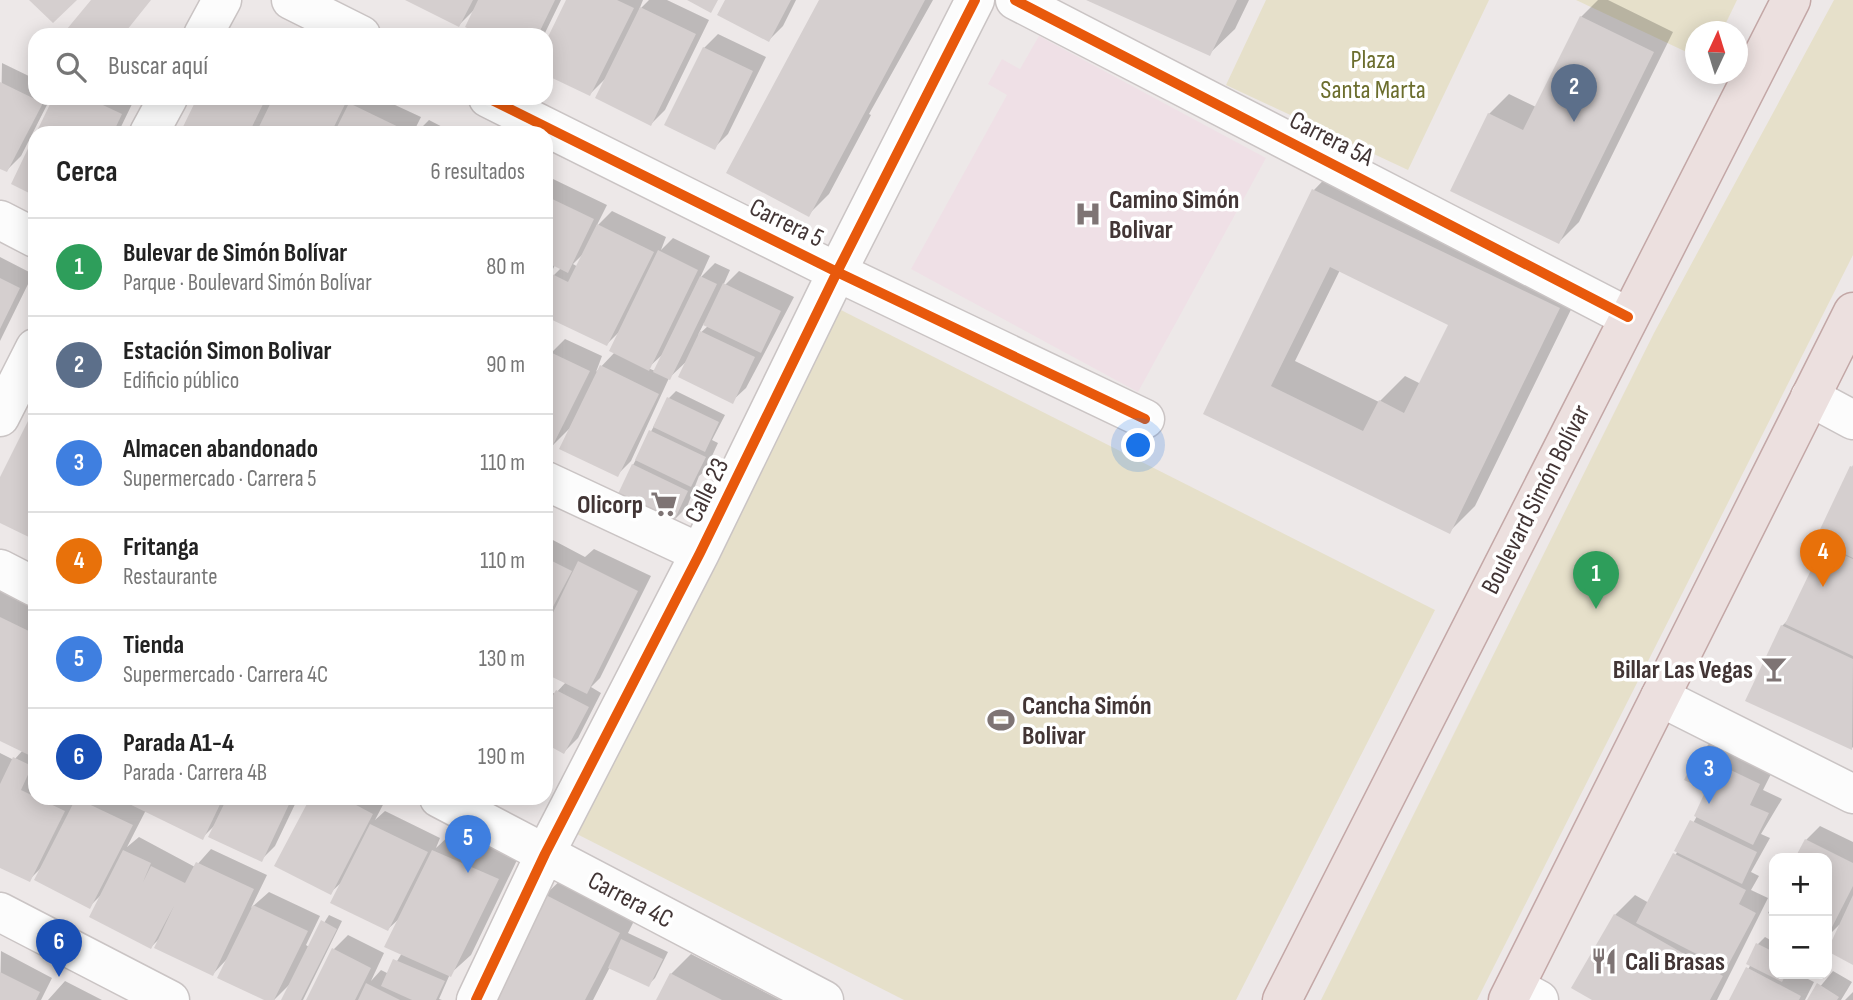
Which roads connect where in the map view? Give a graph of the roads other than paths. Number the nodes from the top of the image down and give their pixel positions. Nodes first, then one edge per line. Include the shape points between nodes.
1 (222, 0) edge
2 (291, 0) edge
3 (975, 0) edge
4 (1015, 0) edge
5 (1790, 0) edge
6 (207, 28) edge
7 (347, 28) edge
8 (164, 105) edge
9 (502, 105) edge
10 (153, 126) edge
11 (544, 126) edge
12 (553, 130) edge
13 (0, 219) edge
14 (28, 234) edge
15 (837, 272) junction
16 (1853, 312) edge
17 (1628, 317) junction
18 (28, 362) edge
19 (1810, 397) junction
20 (0, 417) edge
21 (1145, 419) dead end
22 (1853, 420) edge
23 (553, 484) edge
24 (700, 553) junction
25 (0, 569) edge
26 (28, 583) edge
27 (1660, 697) junction
28 (1853, 794) edge
29 (452, 805) edge
30 (545, 853) junction
31 (0, 912) edge
32 (1521, 996) edge
33 (170, 1000) edge
34 (476, 1000) edge
35 (824, 1000) edge
36 (1282, 1000) edge

1 - 6 street
2 - 7 street
3 - 15 street, Calle 23
4 - 17 street, Carrera 5A
5 - 17 highway, Boulevard Simón Bolívar
8 - 10 street
9 - 11 street, Carrera 5
12 - 15 street, Carrera 5
13 - 14 street
15 - 21 street, Carrera 5
15 - 24 street, Calle 23
16 - 19 highway
17 - 36 highway, Boulevard Simón Bolívar
18 - 20 street
19 - 22 street
19 - 27 highway
23 - 24 street
24 - 30 street, Calle 23
25 - 26 street
27 - 28 street
27 - 32 highway
29 - 30 street, Carrera 4C
30 - 34 street, Calle 23
30 - 35 street, Carrera 4C
31 - 33 street

